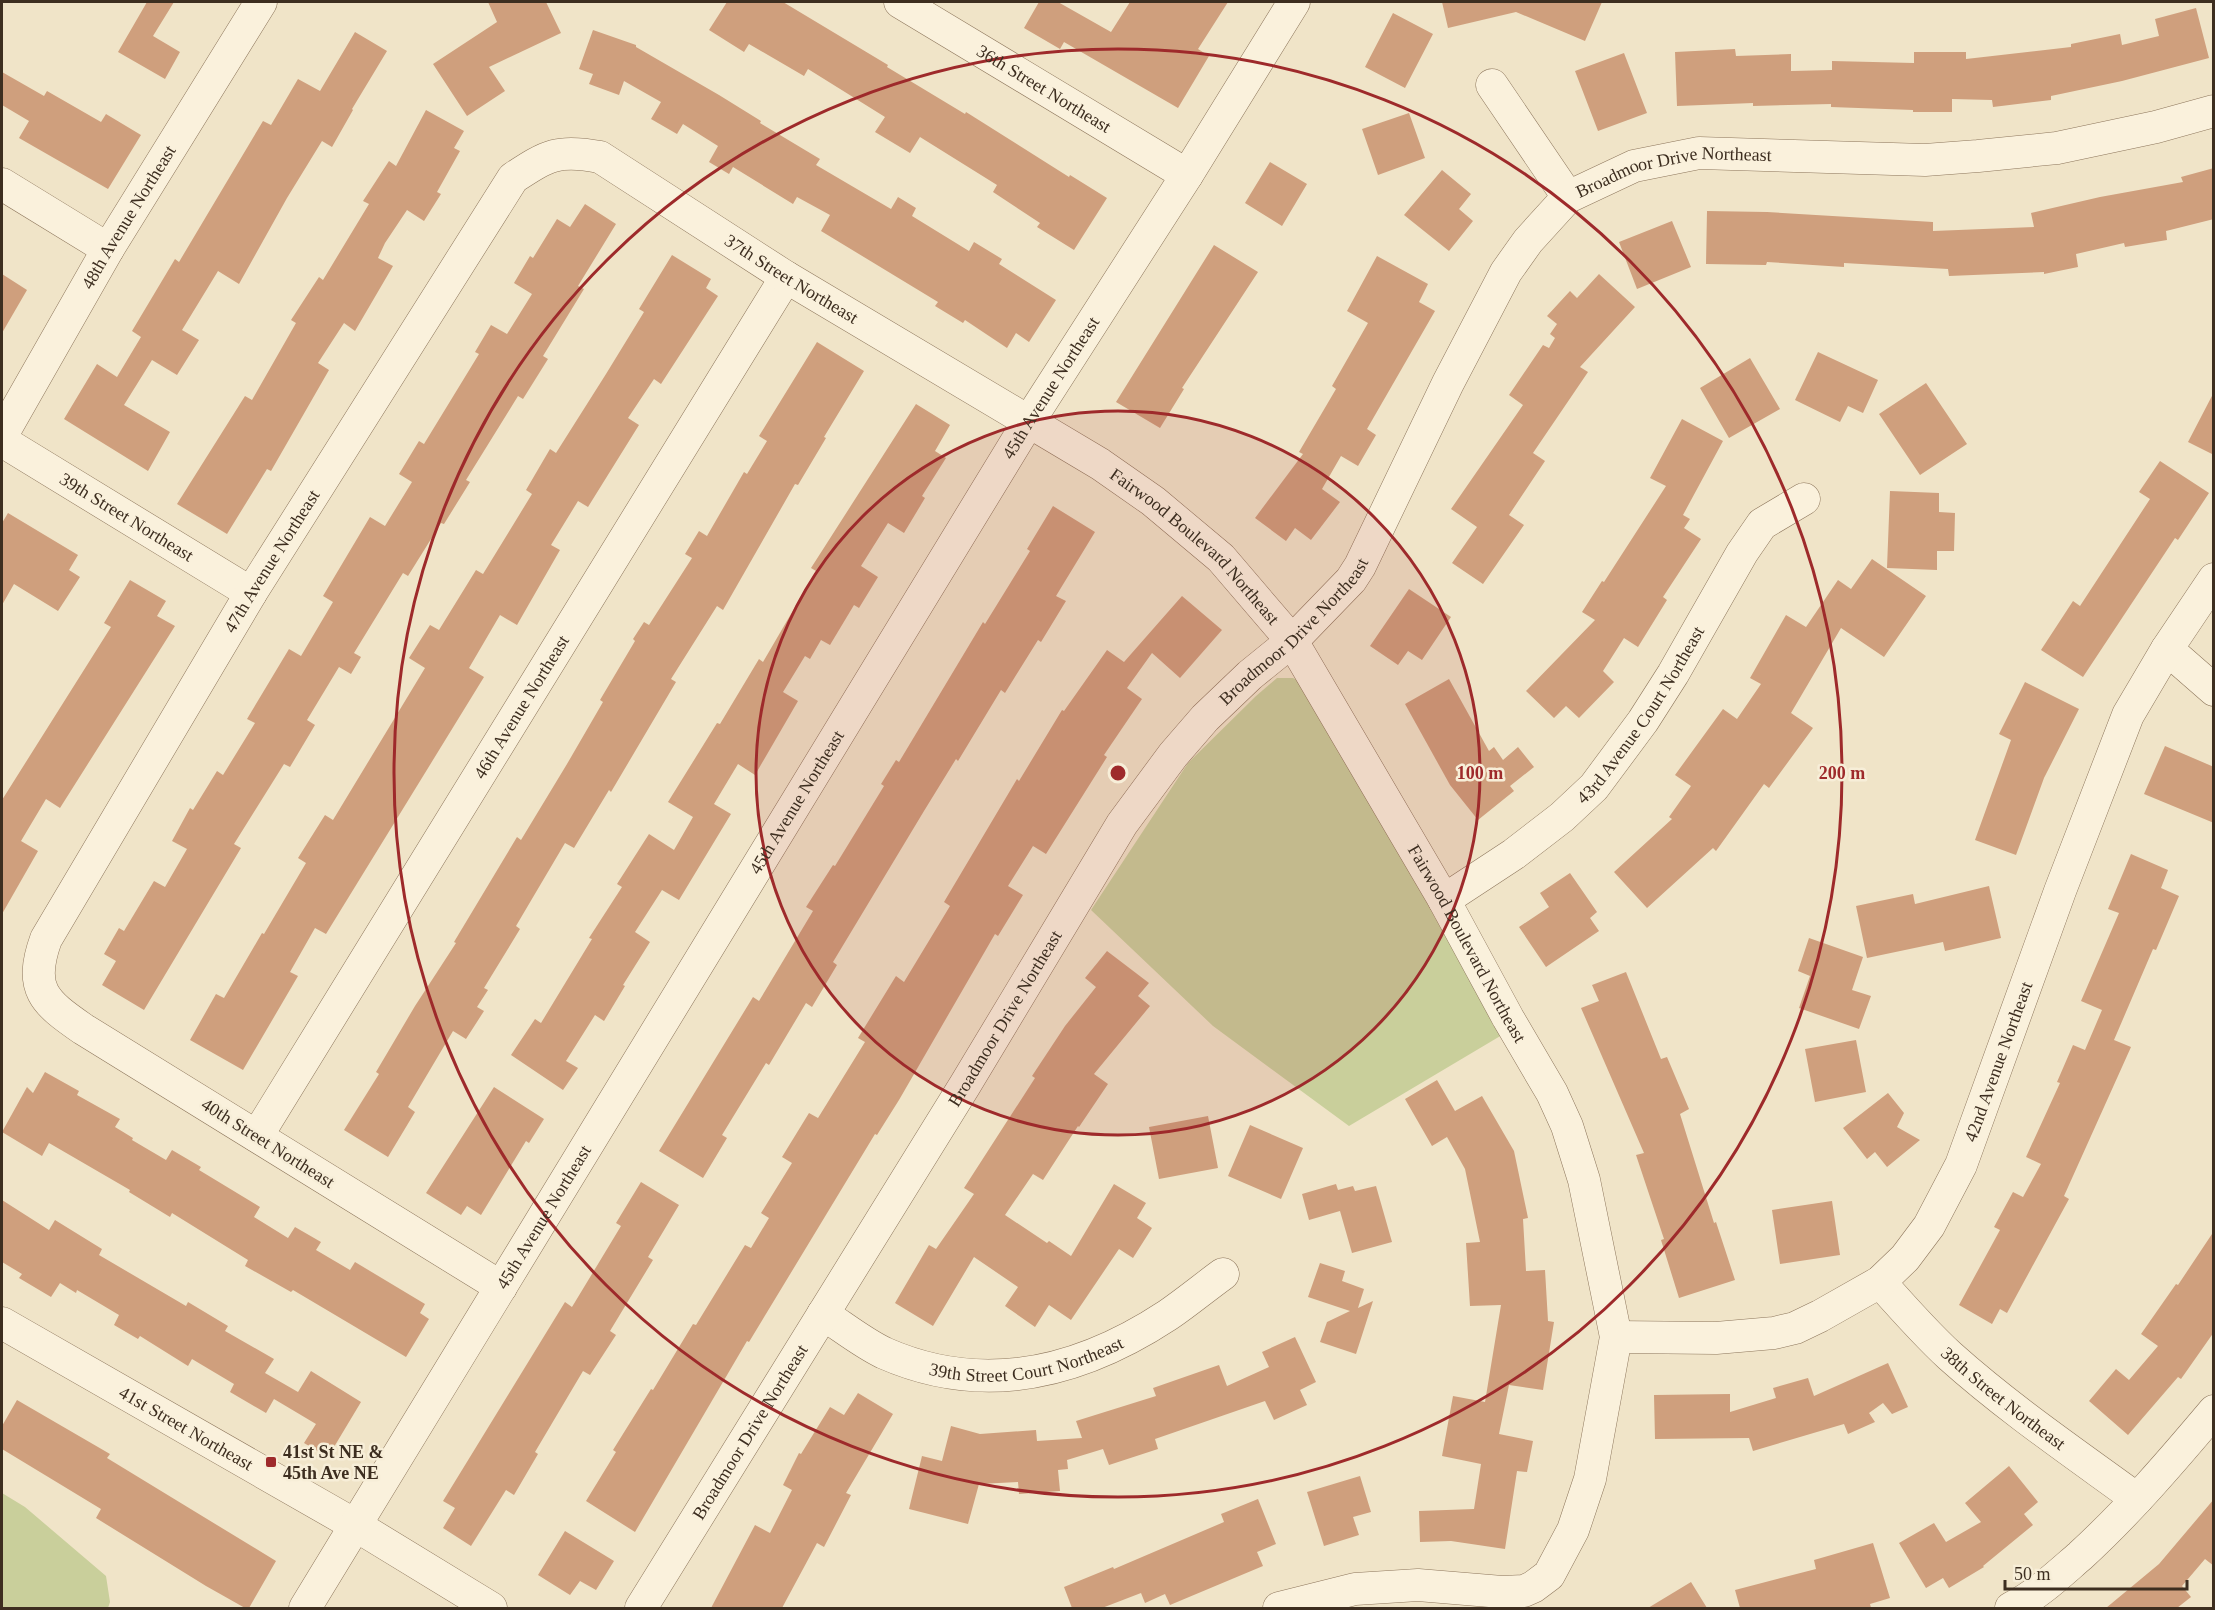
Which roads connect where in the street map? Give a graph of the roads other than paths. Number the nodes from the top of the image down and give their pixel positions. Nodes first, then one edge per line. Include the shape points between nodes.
1 (261, 2) edge
2 (900, 2) edge
3 (1294, 2) edge
4 (1492, 86) dead end
5 (2214, 111) edge
6 (550, 156) joint
7 (1187, 175) junction
8 (2, 184) edge
9 (1568, 197) junction
10 (108, 249) junction
11 (786, 277) junction
12 (1029, 421) junction
13 (2, 435) edge
14 (2, 441) edge
15 (1804, 499) dead end
16 (2214, 579) edge
17 (251, 593) junction
18 (1292, 641) junction
19 (2167, 650) junction
20 (2214, 690) edge
21 (1444, 900) junction
22 (41, 992) joint
23 (257, 1136) junction
24 (1223, 1274) dead end
25 (1880, 1282) junction
26 (501, 1287) junction
27 (823, 1314) junction
28 (2, 1323) edge
29 (1616, 1336) junction
30 (2214, 1411) edge
31 (2137, 1499) junction
32 (355, 1525) junction
33 (305, 1608) edge
34 (491, 1608) edge
35 (641, 1608) edge
36 (1279, 1608) edge
37 (2011, 1608) edge

1 - 10 street, 48th Avenue Northeast
2 - 7 street, 36th Street Northeast
3 - 7 street, 45th Avenue Northeast
4 - 9 street
5 - 9 street, Broadmoor Drive Northeast via 2056,148 1978,156 1925,160 1699,153 1634,166
6 - 11 street, 37th Street Northeast via 576,152 600,158
6 - 17 street, 47th Avenue Northeast via 513,178
7 - 12 street, 45th Avenue Northeast
8 - 10 street
9 - 18 street, Broadmoor Drive Northeast via 1506,272 1356,573
10 - 13 street, 48th Avenue Northeast
11 - 12 street, 37th Street Northeast
11 - 23 street, 46th Avenue Northeast
12 - 18 street, Fairwood Boulevard Northeast via 1100,464 1202,541
12 - 26 street, 45th Avenue Northeast
14 - 17 street, 39th Street Northeast
15 - 21 street, 43rd Avenue Court Northeast via 1762,524 1644,721 1594,788 1530,842
16 - 19 street, 42nd Avenue Northeast
17 - 22 street, 47th Avenue Northeast via 46,939 38,978
18 - 21 street, Fairwood Boulevard Northeast
18 - 27 street, Broadmoor Drive Northeast via 1205,718 1122,824
19 - 20 street
19 - 25 street, 42nd Avenue Northeast via 2128,715 1961,1165 1929,1226 1905,1258
21 - 29 street, Fairwood Boulevard Northeast via 1567,1126 1584,1180
22 - 23 street, 40th Street Northeast via 56,1010 83,1029
23 - 26 street, 40th Street Northeast
24 - 27 street, 39th Street Court Northeast via 1169,1314 1100,1353 1072,1364 1010,1376 938,1372 883,1352
25 - 29 street, 42nd Avenue Northeast via 1820,1316 1774,1333 1716,1338
25 - 31 street, 38th Street Northeast via 1920,1328 2004,1401
26 - 32 street, 45th Avenue Northeast
27 - 35 street, Broadmoor Drive Northeast
28 - 32 street, 41st Street Northeast
29 - 36 street, Fairwood Boulevard Northeast via 1592,1469 1573,1530 1549,1575 1533,1587 1514,1593 1418,1585 1354,1589
30 - 31 street
31 - 37 street via 2050,1583
32 - 33 street, 45th Avenue Northeast
32 - 34 street, 41st Street Northeast

